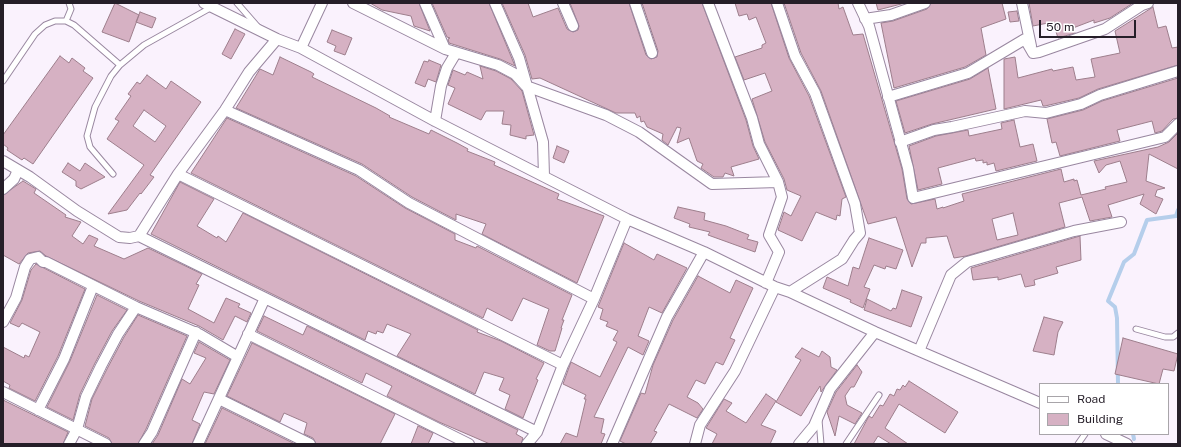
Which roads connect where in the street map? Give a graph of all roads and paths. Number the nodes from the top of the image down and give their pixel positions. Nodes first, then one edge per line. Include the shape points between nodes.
1 (69, 3) edge
2 (237, 3) edge
3 (322, 3) edge
4 (353, 3) edge
5 (425, 3) edge
6 (495, 3) edge
7 (563, 3) edge
8 (635, 3) edge
9 (708, 3) edge
10 (777, 3) edge
11 (858, 3) edge
12 (925, 3) edge
13 (1022, 3) edge
14 (1148, 3) edge
15 (209, 5) edge
16 (865, 19) junction
17 (66, 21) junction
18 (573, 26) dead end
19 (262, 31) junction
20 (277, 39) junction
21 (300, 48) junction
22 (445, 49) junction
23 (456, 53) junction
24 (652, 53) dead end
25 (1033, 53) junction
26 (120, 65) junction
27 (1178, 71) edge
28 (3, 81) edge
29 (526, 86) junction
30 (888, 97) junction
31 (225, 110) junction
32 (435, 121) junction
33 (1178, 124) edge
34 (900, 142) junction
35 (3, 161) edge
36 (18, 170) junction
37 (112, 174) dead end
38 (178, 174) junction
39 (544, 176) junction
40 (778, 182) junction
41 (3, 189) edge
42 (626, 219) junction
43 (1122, 222) dead end
44 (139, 236) junction
45 (704, 252) junction
46 (771, 285) junction
47 (93, 286) junction
48 (790, 292) junction
49 (265, 298) junction
50 (594, 299) junction
51 (136, 307) junction
52 (3, 322) edge
53 (1136, 329) dead end
54 (196, 332) junction
55 (875, 332) junction
56 (248, 334) junction
57 (1178, 334) edge
58 (919, 351) junction
59 (238, 357) junction
60 (563, 365) junction
61 (3, 392) edge
62 (879, 395) dead end
63 (220, 399) junction
64 (1039, 403) edge
65 (38, 410) junction
66 (819, 415) junction
67 (77, 429) junction
68 (536, 432) junction
69 (1084, 435) edge
70 (1108, 435) edge
71 (69, 444) edge
72 (106, 444) edge
73 (144, 444) edge
74 (198, 444) edge
75 (310, 444) edge
76 (469, 444) edge
77 (527, 444) edge
78 (612, 444) edge
79 (696, 444) edge
80 (800, 444) edge
81 (821, 444) edge
82 (846, 444) edge
83 (1078, 444) edge
84 (1128, 444) edge

1 - 17 lane via 71,9
2 - 19 lane
3 - 21 street
4 - 22 street
5 - 22 street
6 - 29 street via 519,58
7 - 18 street
8 - 24 street
9 - 40 street via 752,118 759,144
10 - 48 street via 795,56 815,93 855,204 860,233 842,260
11 - 16 street
12 - 16 street via 891,15
13 - 25 street
14 - 25 street via 1105,29
15 - 19 street
15 - 26 lane via 144,45
16 - 30 street
17 - 26 lane
17 - 28 lane via 55,20 35,34
19 - 20 street
20 - 21 street
20 - 31 street via 249,72
21 - 32 street
22 - 23 street
23 - 29 street via 498,65 515,74
23 - 32 street via 441,86
25 - 30 street via 1025,39 968,73
26 - 37 lane via 111,76 94,108 87,136 90,147
27 - 34 street via 1100,95 1081,104 1046,113 1025,111 934,130
29 - 39 street via 543,142
29 - 40 street via 606,115 639,132 712,184
30 - 34 street
31 - 38 street
31 - 50 street via 359,170 409,203
32 - 39 street
33 - 34 street via 1165,137 913,198
35 - 36 street
36 - 41 street via 14,179
36 - 44 street via 118,237
38 - 44 street
38 - 60 street
39 - 42 street
40 - 46 street via 782,197 768,235 779,252
42 - 45 street
42 - 50 street
43 - 58 street via 1074,231 967,262 951,275
44 - 49 street
45 - 46 street
45 - 78 street via 667,317
46 - 48 street
46 - 79 street via 734,371 700,426
47 - 51 street
47 - 52 street via 43,262 38,257 30,259 25,267 16,298
47 - 65 street via 64,359
48 - 55 street
49 - 56 street
49 - 68 street
50 - 60 street
51 - 54 street
51 - 67 street via 118,334 86,397
53 - 57 lane via 1165,337
54 - 59 street
54 - 73 street via 152,432
55 - 58 street
55 - 66 street via 830,389
56 - 59 street
56 - 76 street
58 - 64 street
59 - 63 street
60 - 68 street
61 - 65 street
62 - 82 lane
63 - 74 street
63 - 75 street
65 - 67 street
66 - 80 street
66 - 81 lane
67 - 71 street
67 - 72 street
68 - 77 street
69 - 83 lane
70 - 84 street

